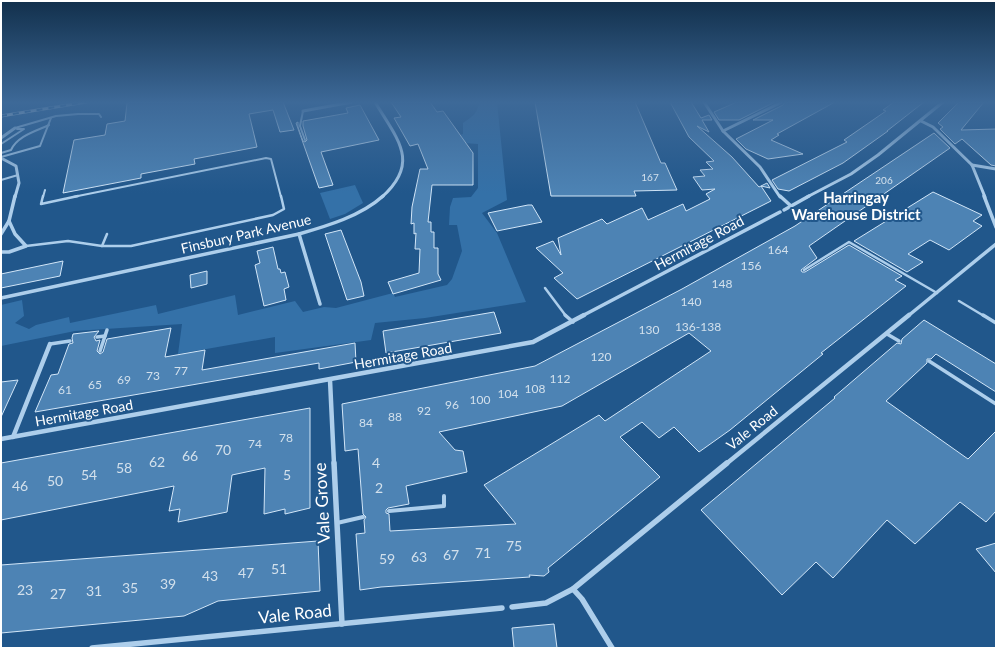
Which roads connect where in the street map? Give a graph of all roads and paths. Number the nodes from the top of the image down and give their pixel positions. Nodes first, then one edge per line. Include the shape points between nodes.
1 (9, 132) edge
2 (20, 132) edge
3 (34, 132) edge
4 (46, 132) edge
5 (302, 132) edge
6 (392, 132) edge
7 (724, 132) edge
8 (906, 132) edge
9 (938, 132) edge
10 (1, 138) edge
11 (305, 140) dead end
12 (1, 144) edge
13 (1, 153) edge
14 (1, 157) edge
15 (972, 165) junction
16 (996, 169) edge
17 (18, 175) junction
18 (1, 180) edge
19 (45, 190) dead end
20 (791, 206) junction
21 (9, 221) junction
22 (996, 228) edge
23 (1, 234) edge
24 (107, 234) dead end
25 (299, 234) junction
26 (996, 244) edge
27 (26, 246) junction
28 (102, 246) junction
29 (1, 252) edge
30 (804, 270) dead end
31 (545, 288) dead end
32 (937, 293) junction
33 (1, 298) edge
34 (959, 301) dead end
35 (320, 304) dead end
36 (574, 322) junction
37 (996, 323) edge
38 (107, 330) dead end
39 (887, 334) junction
40 (105, 336) junction
41 (97, 337) dead end
42 (70, 341) dead end
43 (899, 341) dead end
44 (50, 344) joint
45 (100, 351) dead end
46 (930, 361) dead end
47 (330, 380) junction
48 (996, 404) edge
49 (13, 437) junction
50 (1, 439) edge
51 (444, 496) dead end
52 (389, 511) dead end
53 (364, 517) dead end
54 (337, 523) junction
55 (573, 589) junction
56 (512, 607) dead end
57 (502, 608) dead end
58 (342, 624) junction
59 (92, 648) edge
60 (612, 648) edge

1 - 10 street
2 - 12 lane
3 - 13 lane via 14,143 11,150
4 - 14 lane via 40,146
5 - 11 lane
6 - 25 street, Finsbury Park Avenue via 402,151 404,161 397,181 379,199 363,210 329,226
7 - 20 street via 760,167 782,200
8 - 20 street, Hermitage Road via 860,167
9 - 15 street
14 - 17 street via 16,166
15 - 16 street
15 - 22 street
17 - 18 lane
17 - 21 street via 19,183
19 - 28 lane via 41,204 259,159 271,160 284,209 280,212 149,243
20 - 36 street, Hermitage Road
21 - 23 street
21 - 27 street via 15,234
24 - 28 lane
25 - 33 street, Finsbury Park Avenue
25 - 35 street
26 - 32 street, Vale Road
27 - 28 lane via 68,241
27 - 29 street
30 - 32 lane via 849,242
31 - 36 lane via 563,313
32 - 39 street, Vale Road
34 - 37 lane
36 - 47 street, Hermitage Road via 526,344
38 - 40 lane
39 - 43 lane
39 - 55 street, Vale Road
40 - 41 lane
40 - 45 lane
42 - 44 lane
44 - 49 street
46 - 48 lane
47 - 49 street, Hermitage Road
47 - 54 street, Vale Grove
49 - 50 street, Hermitage Road
51 - 52 lane via 444,506
53 - 54 lane
54 - 58 street, Vale Grove
55 - 56 street, Vale Road via 546,604
55 - 60 street
57 - 58 street, Vale Road
58 - 59 street, Vale Road

